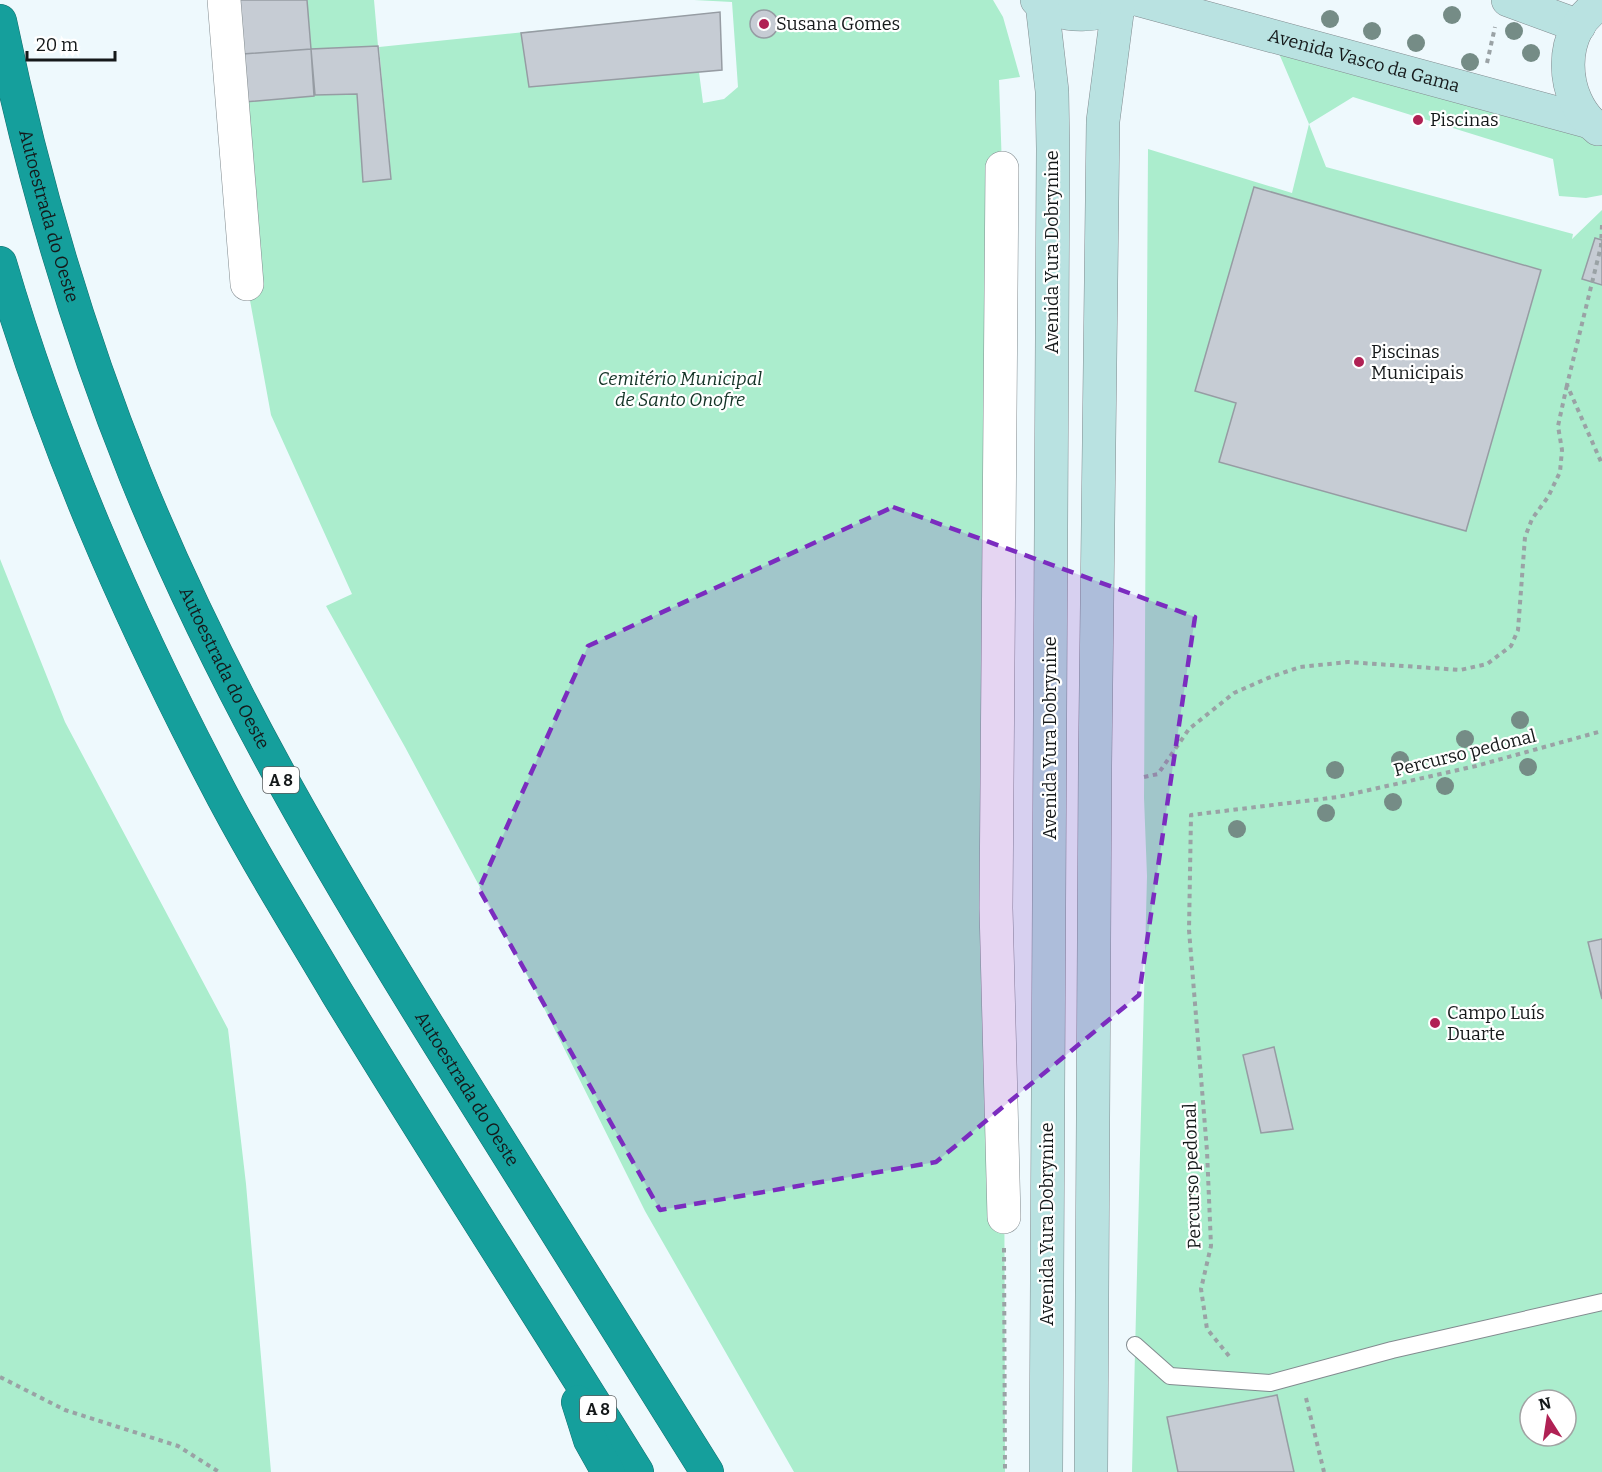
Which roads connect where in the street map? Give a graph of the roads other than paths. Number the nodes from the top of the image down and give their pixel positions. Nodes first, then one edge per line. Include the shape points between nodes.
1 (224, 0) edge
2 (1039, 2) edge
3 (1128, 2) edge
4 (1602, 3) edge
5 (1502, 11) edge
6 (0, 21) edge
7 (1579, 26) junction
8 (1596, 127) edge
9 (1002, 168) dead end
10 (0, 263) edge
11 (247, 284) dead end
12 (1004, 1217) road end
13 (1602, 1302) edge
14 (1135, 1345) dead end
15 (559, 1346) junction
16 (608, 1472) edge
17 (637, 1472) edge
18 (707, 1472) edge
19 (1046, 1472) edge
20 (1091, 1472) edge

1 - 11 street
2 - 3 main road via 1060,12 1080,15 1100,13
2 - 19 main road, Avenida Yura Dobrynine via 1052,91 1053,149
3 - 8 main road, Avenida Vasco da Gama
3 - 20 main road via 1103,121
4 - 7 main road
5 - 7 main road
6 - 18 highway, Autoestrada do Oeste / A 8 via 18,109 90,356 135,476 184,586 299,812 361,918
7 - 8 main road via 1569,50 1568,76 1575,101
9 - 12 street via 996,908
10 - 15 highway, A 8 via 53,424 99,542 214,781 371,1048
13 - 14 lane via 1392,1350 1270,1383 1170,1376
15 - 16 highway via 590,1440
15 - 17 highway, A 8

